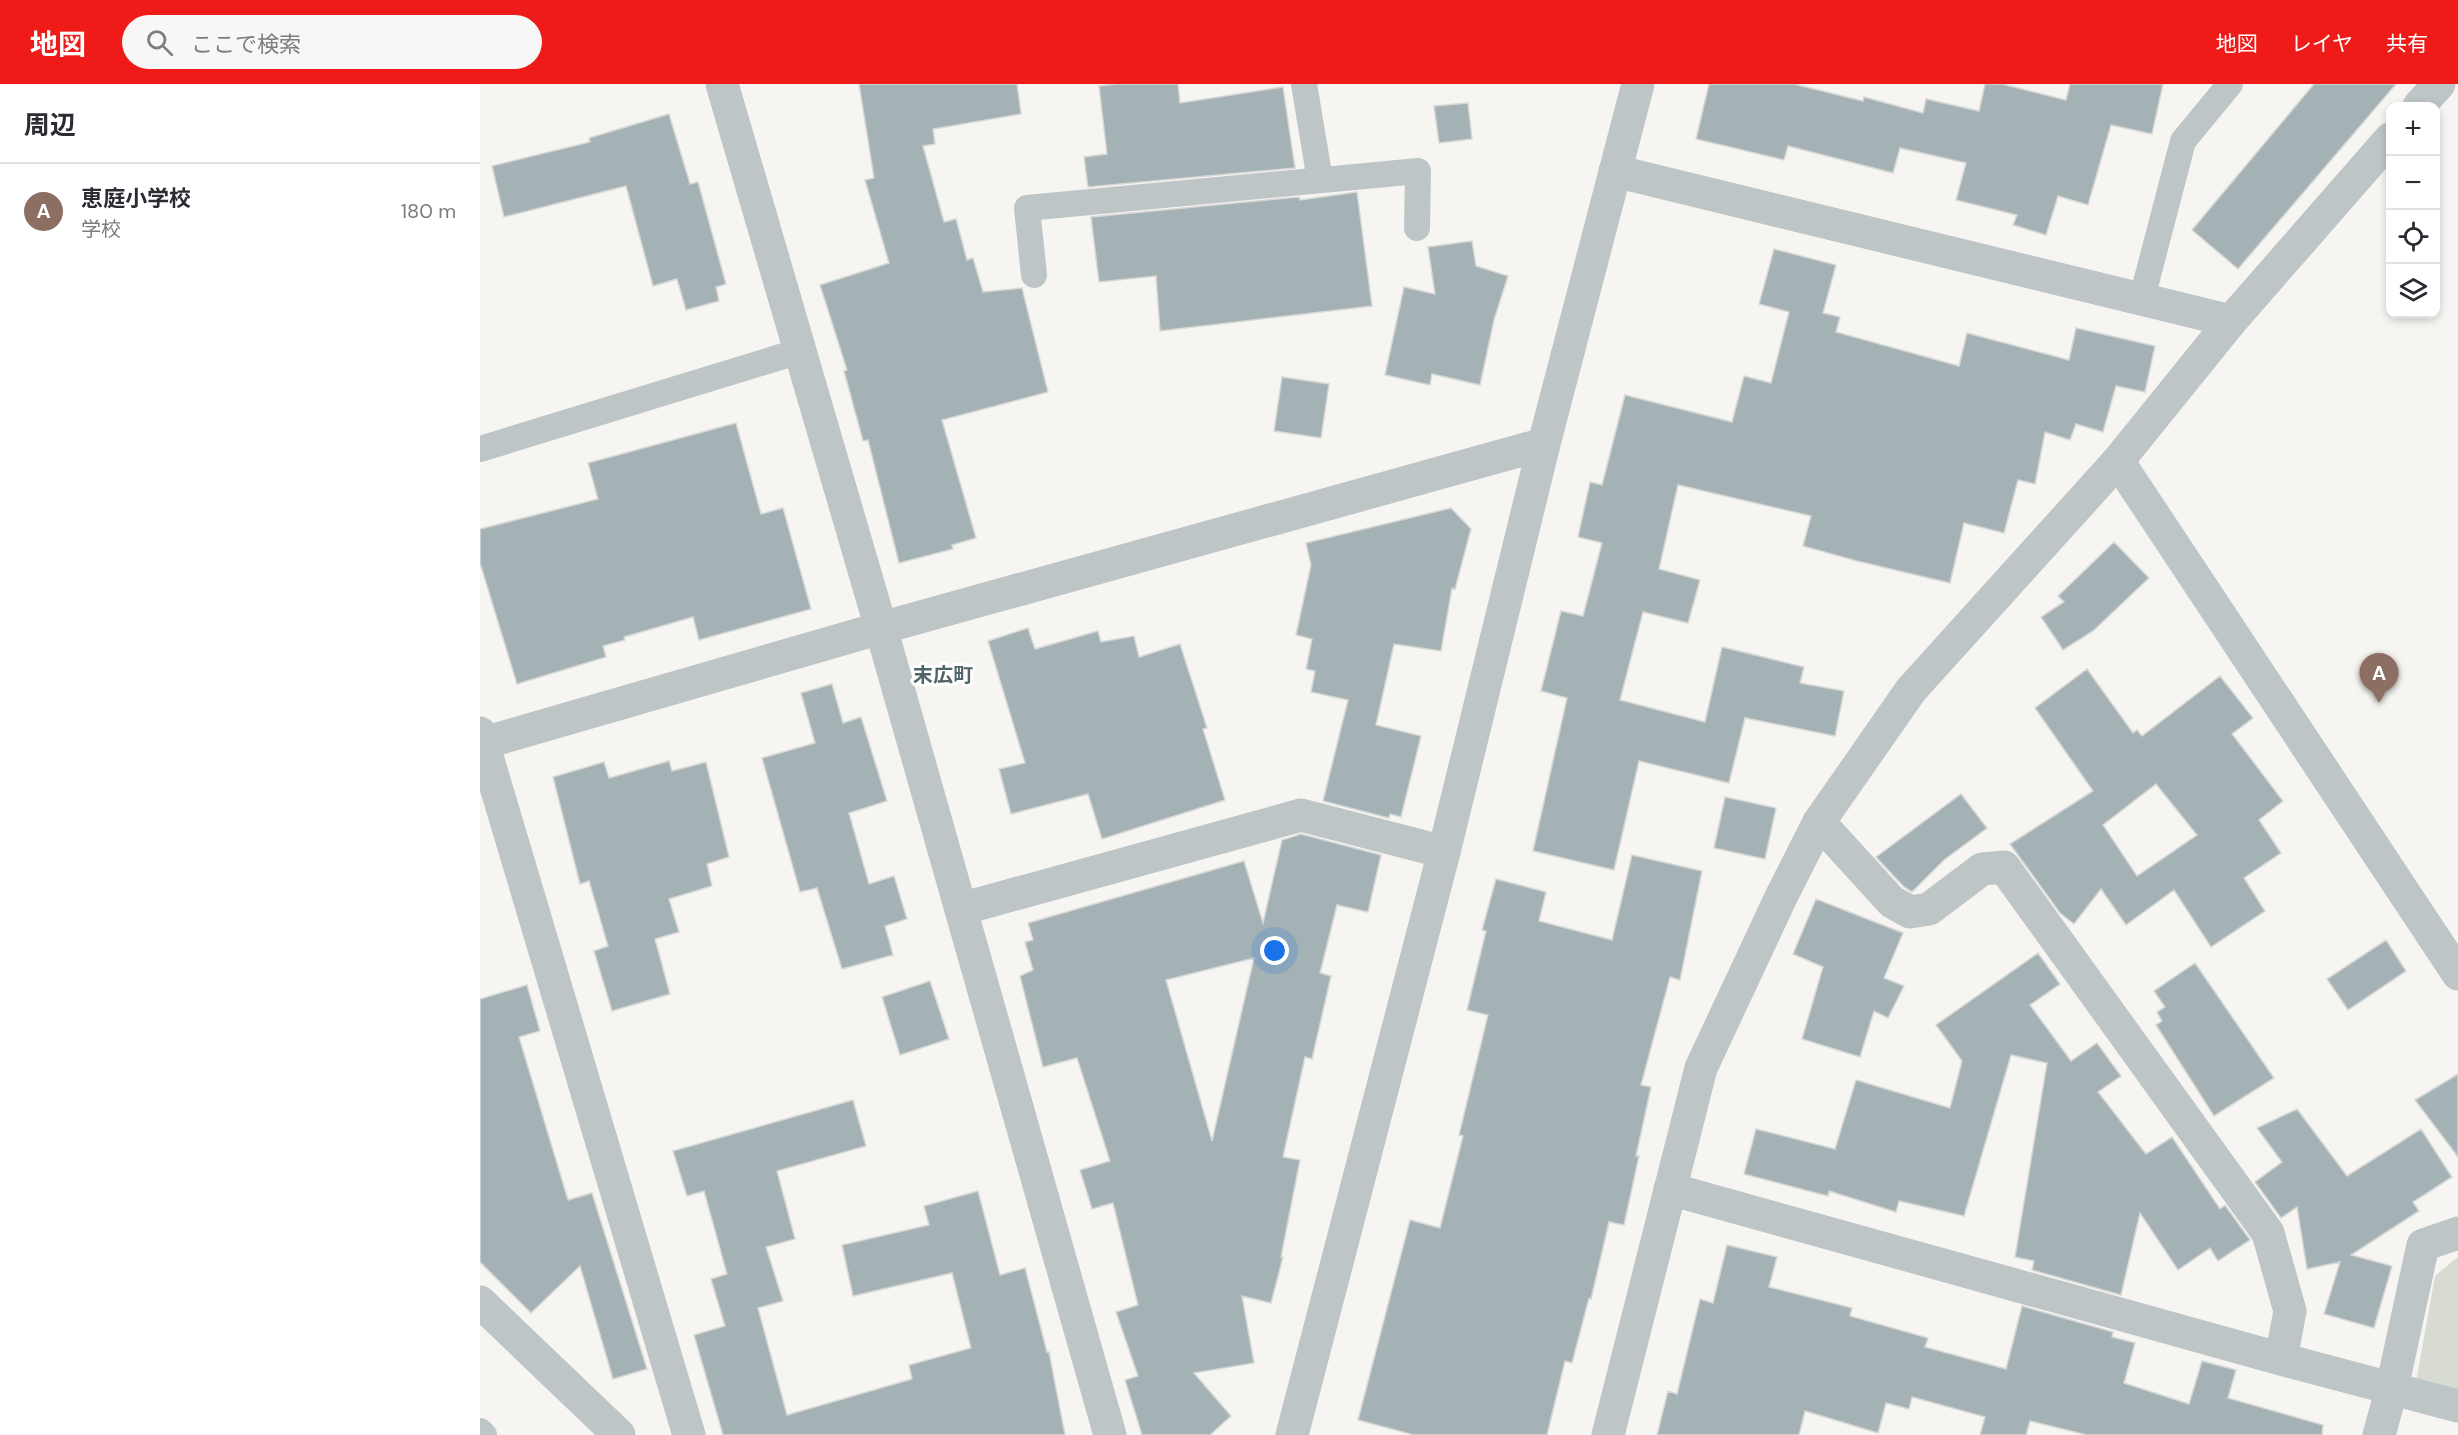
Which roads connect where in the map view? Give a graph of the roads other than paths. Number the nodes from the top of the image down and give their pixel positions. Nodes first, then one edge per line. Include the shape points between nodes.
1 (722, 84) edge
2 (1304, 84) edge
3 (1638, 84) edge
4 (2230, 84) edge
5 (2439, 84) edge
6 (2423, 102) edge
7 (2386, 145) edge
8 (1615, 171) junction
9 (1320, 180) junction
10 (1418, 228) dead end
11 (1034, 275) dead end
12 (2142, 298) junction
13 (2231, 321) junction
14 (800, 351) junction
15 (1544, 444) junction
16 (480, 449) edge
17 (2118, 462) junction
18 (881, 628) junction
19 (481, 740) edge
20 (1820, 822) junction
21 (1444, 852) junction
22 (962, 909) junction
23 (2458, 974) edge
24 (1670, 1190) junction
25 (2458, 1233) edge
26 (480, 1302) edge
27 (2281, 1359) junction
28 (2392, 1388) junction
29 (2458, 1406) edge
30 (480, 1431) edge
31 (484, 1435) edge
32 (619, 1435) edge
33 (688, 1435) edge
34 (1110, 1435) edge
35 (1292, 1435) edge
36 (1608, 1435) edge
37 (2379, 1435) edge

1 - 14 street
2 - 9 lane
3 - 8 street
4 - 12 lane via 2183,141
5 - 6 street
7 - 13 street
8 - 12 street
8 - 15 street
9 - 10 lane via 1418,171
9 - 11 lane via 1027,208
12 - 13 street
13 - 17 street
14 - 16 lane
14 - 18 street
15 - 18 street
15 - 21 street
17 - 20 street via 1911,690
17 - 23 street
18 - 19 street
18 - 22 street
19 - 33 street
20 - 24 street via 1701,1068
20 - 27 street via 1892,902 1910,912 1929,909 1982,869 2004,867 2268,1233 2290,1311
21 - 22 street via 1301,815
21 - 35 street
22 - 34 street
24 - 27 street
24 - 36 street
25 - 28 street via 2423,1245
26 - 32 street
27 - 28 street
28 - 29 street
28 - 37 street
30 - 31 lane

